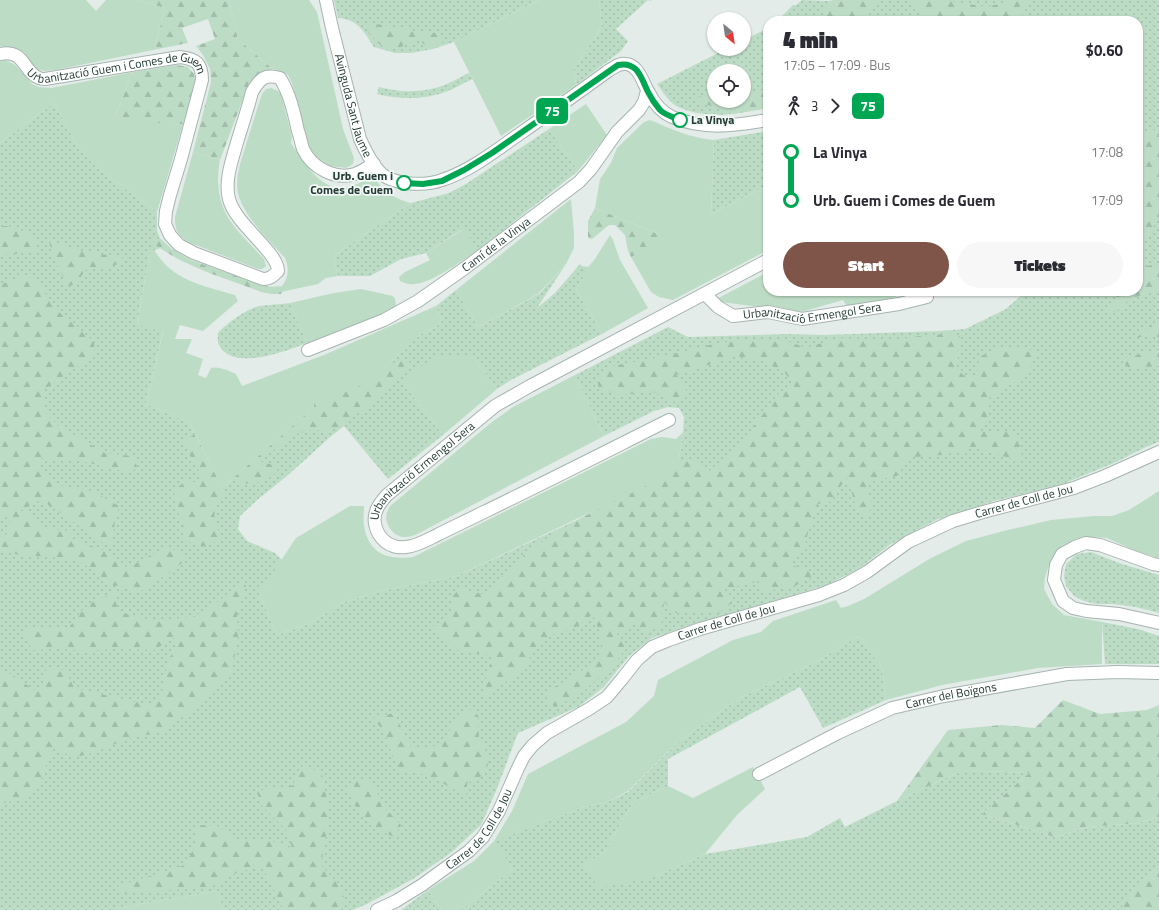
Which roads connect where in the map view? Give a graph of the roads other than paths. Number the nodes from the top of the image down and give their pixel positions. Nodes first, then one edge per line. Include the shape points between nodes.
1 (326, 0) edge
2 (0, 54) edge
3 (647, 91) junction
4 (763, 121) edge
5 (374, 164) junction
6 (763, 263) edge
7 (705, 294) junction
8 (927, 297) dead end
9 (308, 350) dead end
10 (669, 420) dead end
11 (1159, 452) edge
12 (1159, 565) edge
13 (1159, 623) edge
14 (1159, 673) edge
15 (759, 774) dead end
16 (377, 910) edge

1 - 5 street, Avinguda Sant Jaume via 360,139
2 - 5 street, Urbanització Guem i Comes de Guem via 11,54 19,58 32,74 45,79 180,56 197,62 202,72 202,80 170,195 165,224 179,245 263,279 274,276 278,266 243,225 228,199 229,170 252,92 258,82 265,77 280,78 286,88 303,149 325,172 348,176
3 - 4 street via 662,112 696,124 716,127
3 - 5 street, Avinguda Sant Jaume via 639,73 630,65 618,65 492,153 442,181 423,184 403,182 385,176
3 - 9 street, Camí de la Vinya via 639,110 617,132 580,182 418,301 384,320
6 - 7 street, Urbanització Ermengol Sera
7 - 8 street, Urbanització Ermengol Sera via 718,307 733,316 768,312 802,319 899,304
7 - 10 street, Urbanització Ermengol Sera via 495,406 387,495 376,510 376,528 385,542 393,546 415,545
11 - 16 street, Carrer de Coll de Jou via 1074,488 953,521 908,542 867,572 819,595 700,629 652,647 637,660 607,697 547,733 533,745 524,756 499,811 483,837 469,851 422,885
12 - 13 street via 1100,545 1086,543 1062,554 1056,565 1054,580 1063,601 1072,608 1086,612 1119,614
14 - 15 street, Carrer del Boïgons via 1067,674 892,708

